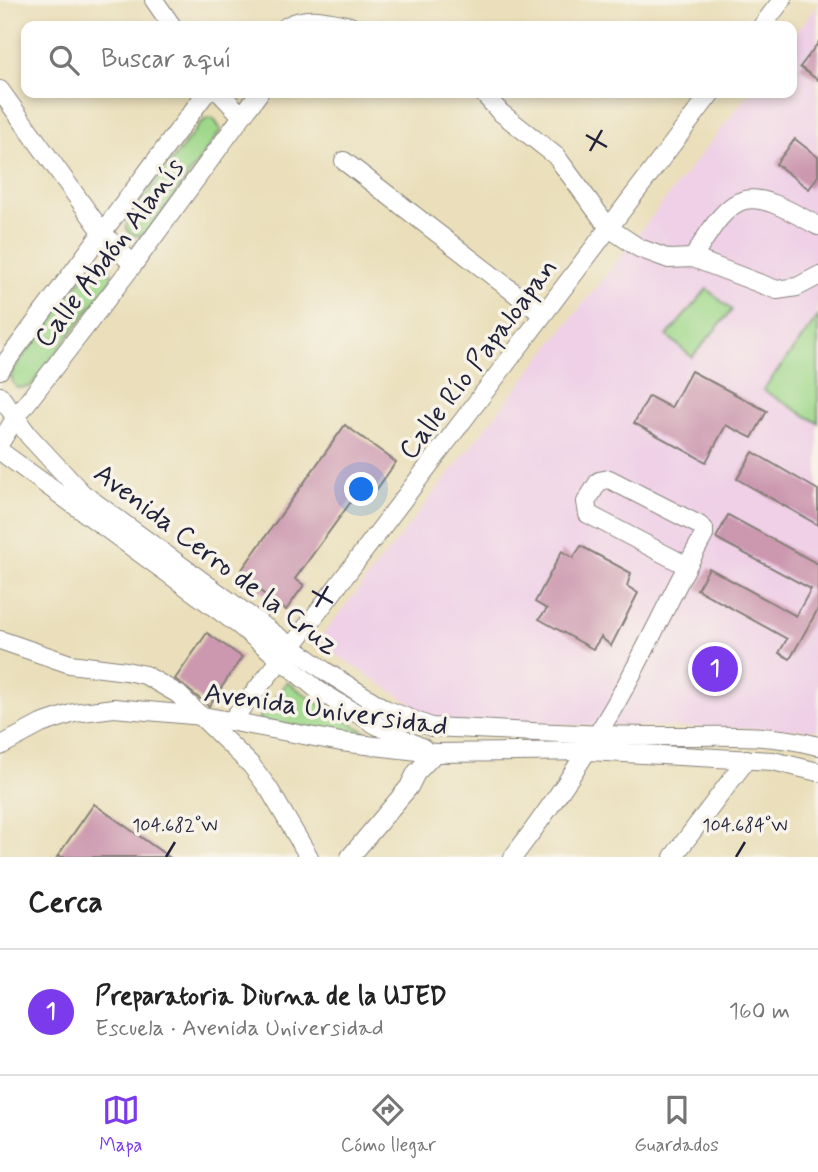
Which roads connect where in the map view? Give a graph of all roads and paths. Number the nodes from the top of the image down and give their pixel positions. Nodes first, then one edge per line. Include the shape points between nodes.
1 (154, 0) edge
2 (782, 0) edge
3 (169, 21) edge
4 (299, 21) edge
5 (324, 21) edge
6 (766, 21) edge
7 (0, 90) edge
8 (202, 98) edge
9 (225, 98) edge
10 (255, 98) edge
11 (487, 98) edge
12 (707, 98) edge
13 (242, 116) junction
14 (344, 161) dead end
15 (818, 226) edge
16 (608, 228) junction
17 (103, 233) junction
18 (693, 258) junction
19 (133, 265) junction
20 (818, 276) edge
21 (542, 314) junction
22 (0, 370) edge
23 (0, 396) edge
24 (16, 417) junction
25 (0, 443) edge
26 (0, 451) edge
27 (687, 566) junction
28 (0, 640) edge
29 (287, 653) junction
30 (203, 716) junction
31 (232, 721) junction
32 (430, 727) joint
33 (592, 743) junction
34 (0, 746) edge
35 (818, 746) edge
36 (435, 754) junction
37 (747, 759) junction
38 (818, 772) edge
39 (309, 857) edge
40 (350, 857) edge
41 (513, 857) edge
42 (673, 857) edge

1 - 3 street
2 - 6 street
4 - 5 street
7 - 17 street
8 - 17 street, Calle Abdón Alanís
9 - 13 street
10 - 13 street, Calle Abdón Alanís
11 - 16 street via 556,156
12 - 16 street, Calle Río Papaloapan
13 - 19 street, Calle Abdón Alanís
14 - 21 street
15 - 18 street via 773,204 754,198 740,200 712,226
16 - 18 street via 653,254
16 - 21 street, Calle Río Papaloapan
17 - 19 street
17 - 22 street, Calle Abdón Alanís
18 - 20 street via 777,290 797,287
19 - 24 street, Calle Abdón Alanís
21 - 29 street, Calle Río Papaloapan
23 - 24 street, Avenida Cerro de la Cruz
24 - 25 street, Calle Abdón Alanís
24 - 29 street, Avenida Cerro de la Cruz via 82,493
26 - 29 street, Avenida Cerro de la Cruz via 240,626
27 - 27 street via 588,514 586,502 599,481 609,479 704,529
27 - 33 street
28 - 30 street via 70,664 145,675 178,694
29 - 31 street, Calle Río Papaloapan
29 - 32 street, Avenida Cerro de la Cruz via 385,709
29 - 36 street, Avenida Cerro de la Cruz via 319,691
30 - 31 street, Avenida Universidad
30 - 34 street, Avenida Universidad via 114,708 74,713
30 - 39 street via 251,765
31 - 36 street, Avenida Universidad
32 - 33 street, Avenida Universidad
33 - 35 street, Avenida Universidad via 748,737
33 - 36 street, Avenida Universidad
33 - 37 street, Avenida Universidad
33 - 41 street
36 - 40 street
37 - 38 street, Avenida Universidad
37 - 42 street

